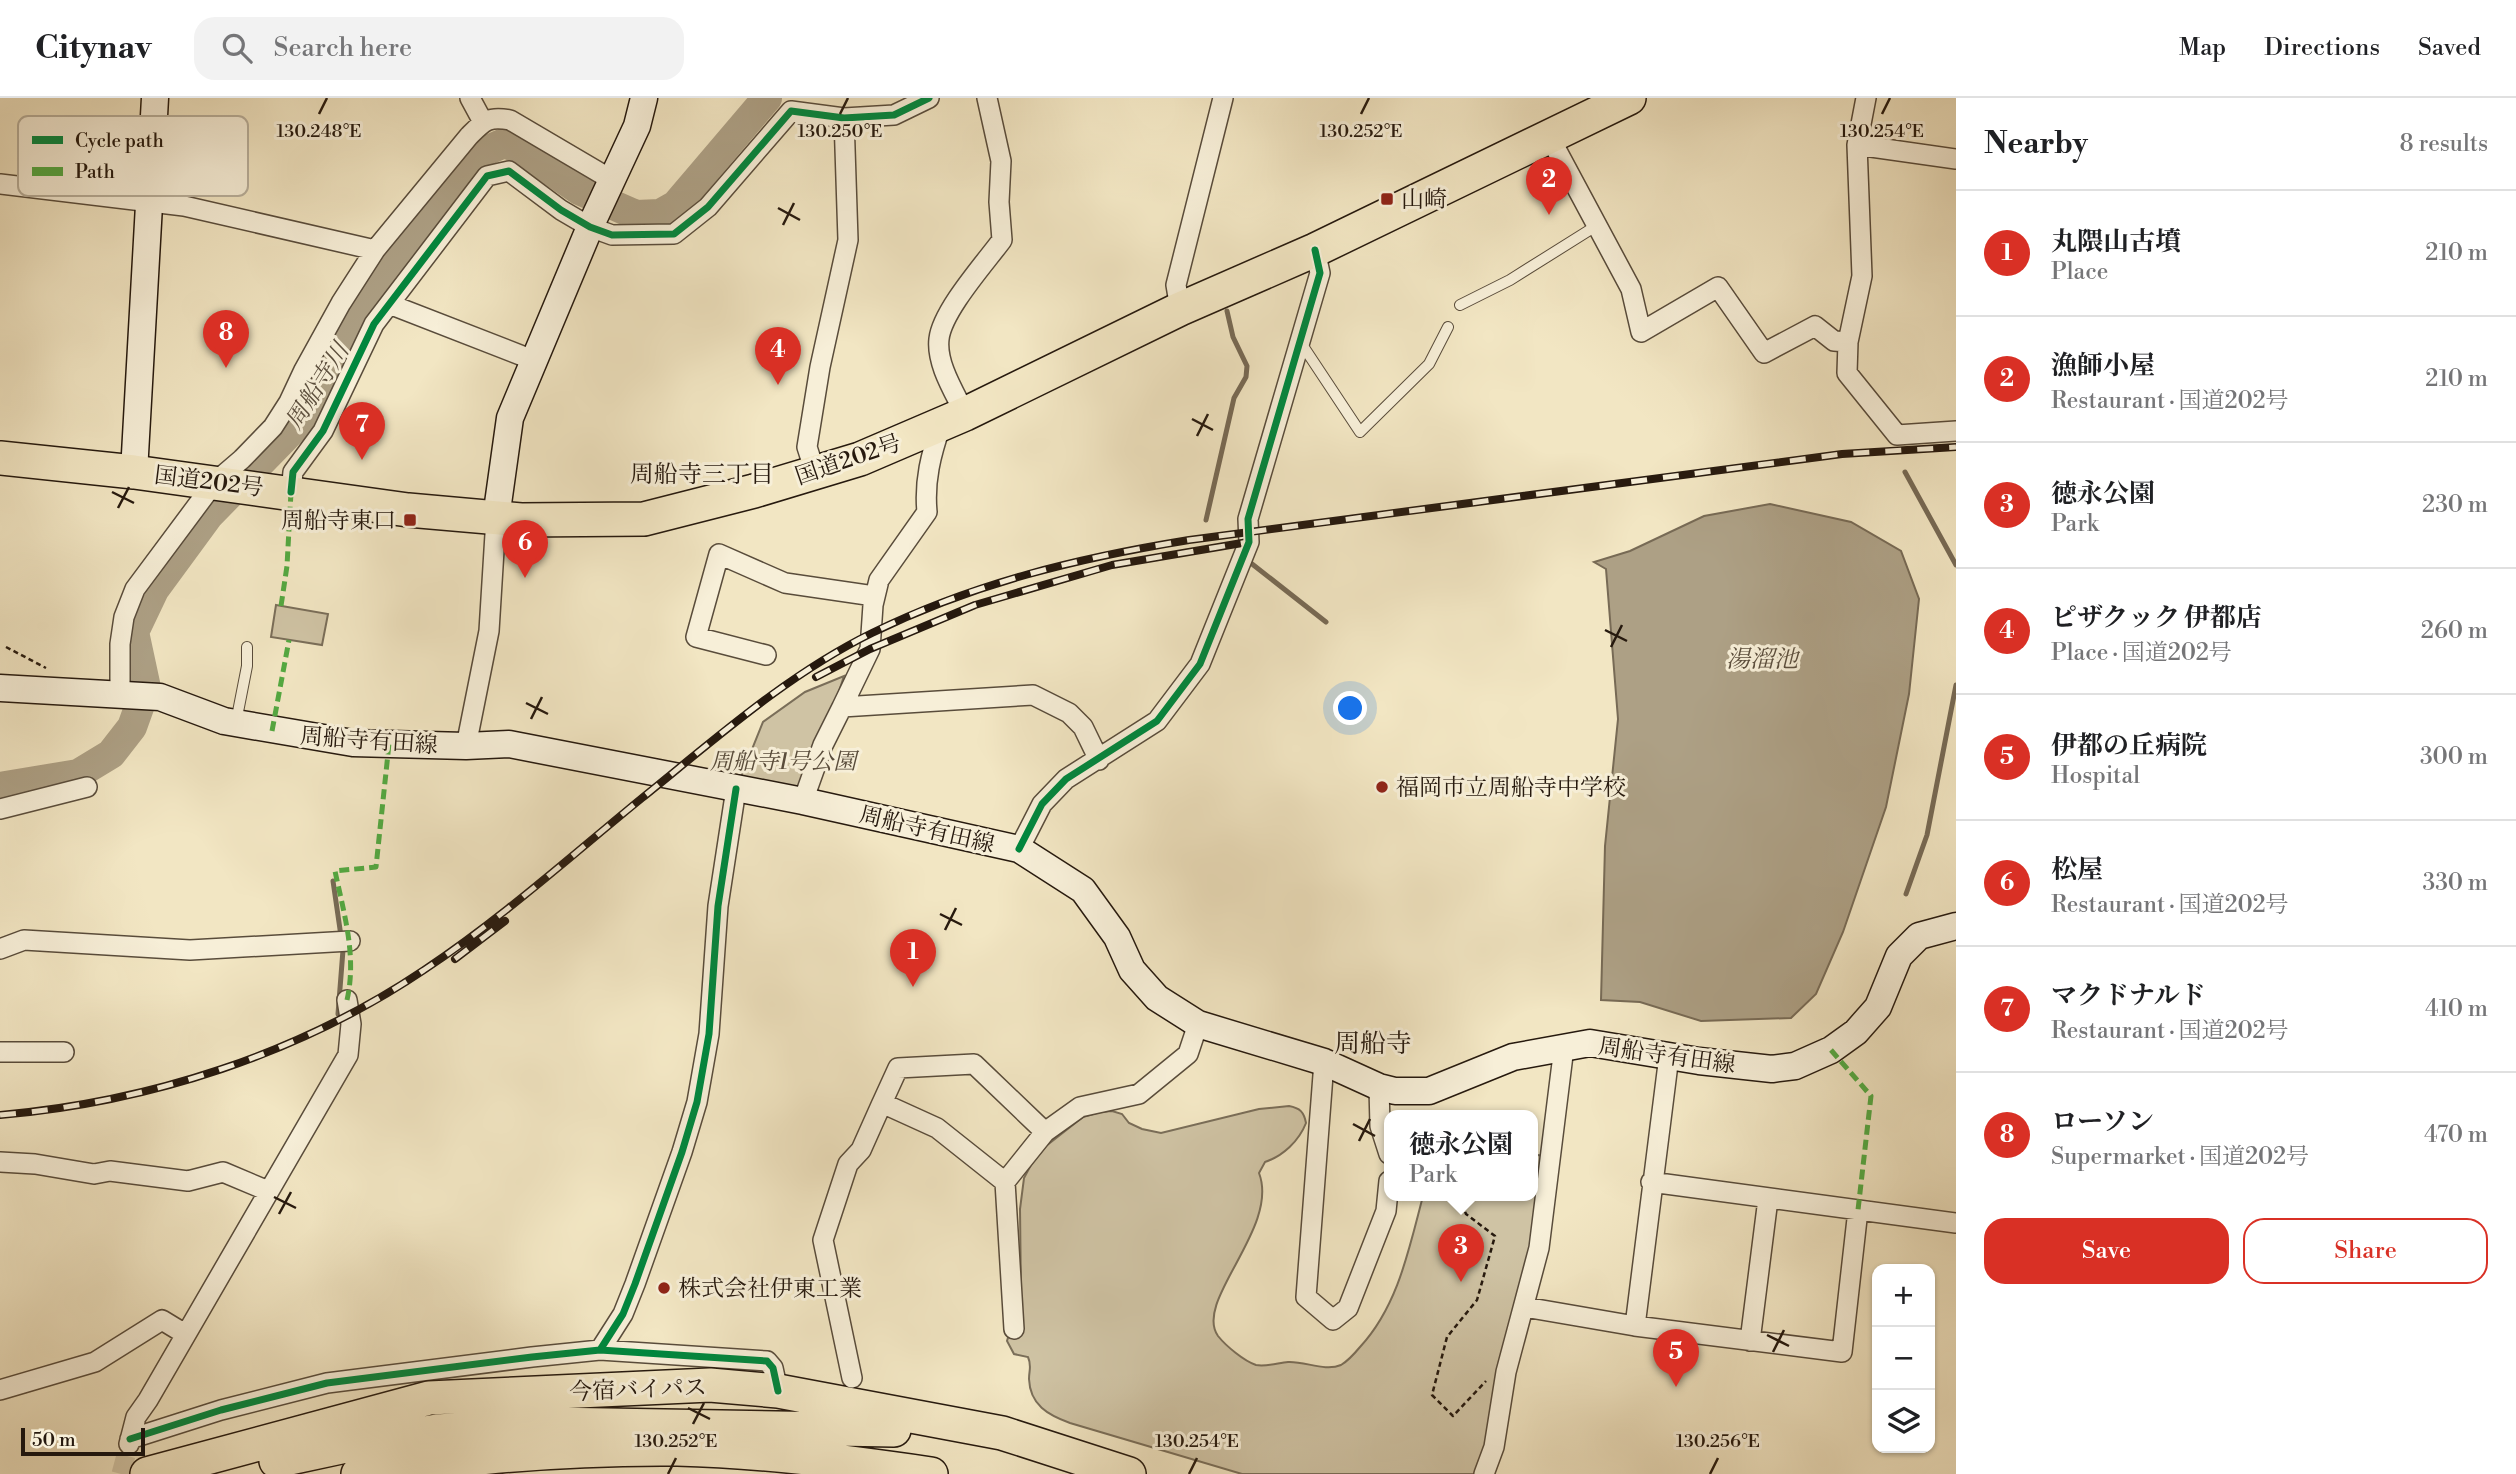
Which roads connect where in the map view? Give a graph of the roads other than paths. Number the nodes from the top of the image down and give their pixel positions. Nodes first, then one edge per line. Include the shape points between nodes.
1 (155, 98) edge
2 (470, 98) edge
3 (644, 98) edge
4 (929, 98) edge
5 (986, 98) edge
6 (1223, 98) edge
7 (1629, 98) edge
8 (1866, 98) edge
9 (795, 105) edge
10 (154, 116) edge
11 (844, 118) junction
12 (483, 122) junction
13 (1549, 136) junction
14 (1857, 145) junction
15 (1956, 159) edge
16 (612, 180) junction
17 (0, 184) edge
18 (18, 186) edge
19 (104, 196) edge
20 (148, 196) edge
21 (148, 201) junction
22 (1596, 226) junction
23 (590, 227) junction
24 (375, 250) junction
25 (1315, 250) junction
26 (389, 304) junction
27 (1460, 305) dead end
28 (1180, 309) junction
29 (1448, 327) dead end
30 (1299, 340) junction
31 (1848, 342) junction
32 (533, 360) junction
33 (953, 419) junction
34 (1956, 431) edge
35 (0, 458) edge
36 (134, 472) junction
37 (815, 472) junction
38 (222, 484) junction
39 (280, 491) junction
40 (496, 518) junction
41 (874, 596) junction
42 (247, 647) dead end
43 (766, 655) dead end
44 (0, 688) edge
45 (120, 694) junction
46 (842, 706) junction
47 (235, 723) junction
48 (466, 746) junction
49 (1099, 760) junction
50 (87, 786) dead end
51 (736, 789) junction
52 (803, 801) junction
53 (0, 810) edge
54 (1019, 849) junction
55 (1956, 926) edge
56 (344, 942) dead end
57 (0, 949) edge
58 (347, 1000) dead end
59 (1198, 1024) junction
60 (1564, 1047) junction
61 (0, 1052) edge
62 (64, 1052) dead end
63 (1669, 1056) junction
64 (1324, 1062) junction
65 (1379, 1087) junction
66 (882, 1103) junction
67 (1045, 1132) junction
68 (1384, 1138) edge
69 (0, 1161) edge
70 (1005, 1182) junction
71 (1651, 1182) junction
72 (268, 1191) junction
73 (1768, 1199) junction
74 (1387, 1201) edge
75 (1858, 1210) junction
76 (1956, 1223) edge
77 (1525, 1307) junction
78 (1635, 1326) junction
79 (1014, 1329) dead end
80 (185, 1334) junction
81 (1750, 1341) junction
82 (600, 1350) junction
83 (852, 1378) dead end
84 (0, 1390) edge
85 (778, 1391) junction
86 (147, 1474) edge
87 (223, 1474) edge
88 (358, 1474) edge
89 (931, 1474) edge
90 (1078, 1474) edge
91 (1129, 1474) edge
92 (1484, 1474) edge

1 - 10 main road
2 - 12 street
3 - 16 main road via 637,126
4 - 11 street via 894,115
5 - 33 street via 1001,161 1002,240 947,314 938,339
6 - 28 street via 1176,285
7 - 13 highway, 国道202号
8 - 14 street
9 - 11 street
9 - 23 street via 708,206 674,234 612,236
11 - 37 street via 848,240 807,447
12 - 16 street via 494,117 510,120
12 - 24 street
13 - 22 street
13 - 25 highway, 国道202号
14 - 15 street
14 - 31 street via 1862,276
16 - 23 main road
17 - 18 street
19 - 21 street
20 - 21 main road
21 - 24 street
21 - 36 main road
22 - 27 lane
22 - 31 street via 1631,289 1641,332 1718,287 1764,354 1815,326 1834,341
23 - 26 street via 509,172 487,176
23 - 32 main road
24 - 38 street via 303,370 289,402
25 - 28 highway, 国道202号
25 - 30 street via 1320,273
26 - 32 street
26 - 39 street via 374,324 323,430
28 - 33 highway, 国道202号
29 - 30 lane via 1429,364 1360,432
30 - 49 street via 1248,519 1248,542 1200,664 1157,720
31 - 34 street via 1847,373 1897,435
32 - 40 main road via 510,418
33 - 37 highway, 国道202号 via 859,459
33 - 41 street via 930,458 927,512 879,580
35 - 36 highway, 国道202号
36 - 38 highway, 国道202号
37 - 40 highway, 国道202号 via 644,519
38 - 39 highway, 国道202号
38 - 45 street via 135,589 122,631
39 - 40 highway, 国道202号
40 - 48 street via 489,631
41 - 43 street via 786,583 719,554 696,637
41 - 46 street via 870,649
42 - 47 lane
44 - 45 main road, 周船寺有田線
45 - 47 main road, 周船寺有田線 via 160,697
46 - 49 street via 1033,695 1069,713 1083,727
46 - 52 street
47 - 48 main road, 周船寺有田線 via 353,743
48 - 51 main road, 周船寺有田線 via 509,744
49 - 54 street via 1066,779 1042,804
50 - 53 street
51 - 52 main road, 周船寺有田線
51 - 82 street via 718,906 709,1034 696,1102 635,1284
52 - 54 main road, 周船寺有田線
54 - 59 main road, 周船寺有田線 via 1083,890 1118,937 1132,970 1157,998
55 - 63 main road, 周船寺有田線 via 1919,936 1899,956 1878,1007 1856,1032 1831,1050 1795,1066 1772,1069
56 - 57 street via 190,950 24,940
58 - 72 street via 351,1024 348,1055
59 - 64 main road, 周船寺有田線
59 - 67 street via 1188,1054 1139,1094 1080,1107
60 - 63 main road, 周船寺有田線 via 1590,1044
60 - 65 main road, 周船寺有田線 via 1513,1057 1429,1091
60 - 77 street via 1539,1248
61 - 62 street
63 - 71 street
64 - 65 main road, 周船寺有田線
64 - 74 street via 1306,1297 1334,1320 1348,1308
65 - 68 street
66 - 67 street via 898,1068 974,1064
66 - 70 street via 937,1128
66 - 83 street via 861,1150 848,1164 823,1240
67 - 70 street
69 - 72 street via 187,1181 223,1172
70 - 79 street
71 - 73 street
71 - 78 street
72 - 80 street
73 - 75 street
73 - 81 street
75 - 76 street
75 - 81 street via 1842,1352
77 - 78 street
77 - 92 street
78 - 81 street
80 - 82 street via 136,1417 129,1442 221,1410 327,1383
80 - 84 street via 162,1320 95,1362
82 - 85 street via 767,1361
85 - 86 highway, 今宿バイパス via 710,1385 429,1398
85 - 91 highway, 今宿バイパス via 1002,1433
87 - 90 highway via 438,1431 550,1424 891,1429 967,1442
88 - 89 highway via 509,1455 678,1449 756,1453

